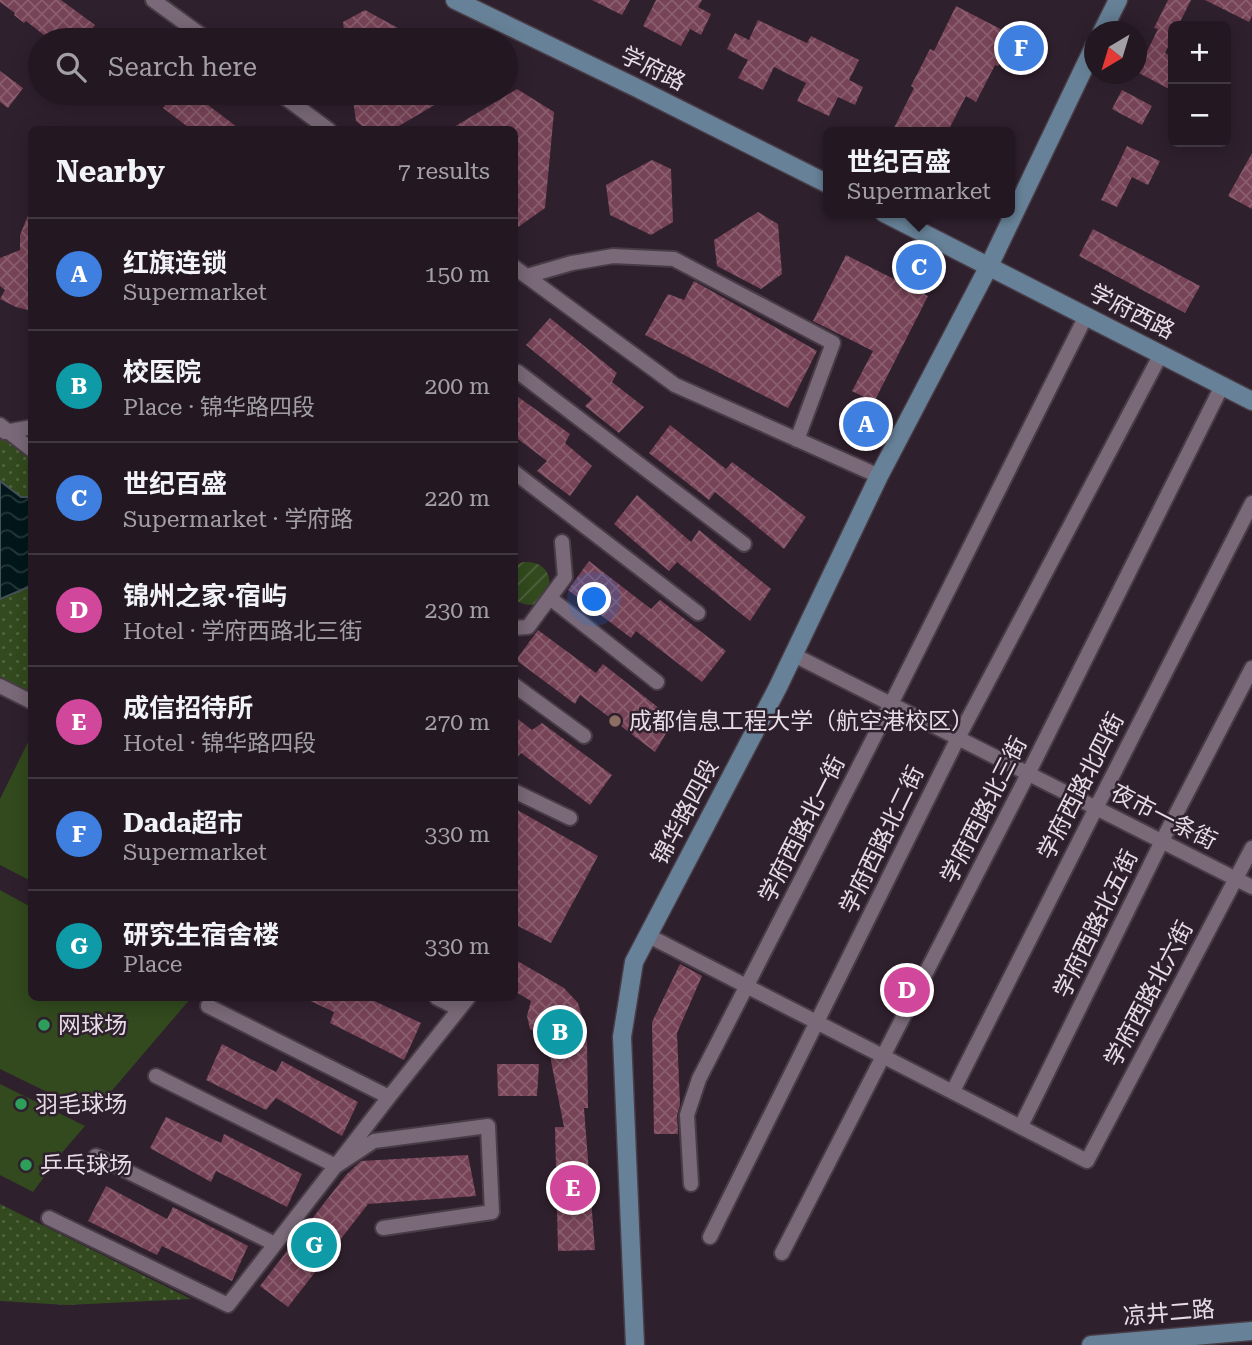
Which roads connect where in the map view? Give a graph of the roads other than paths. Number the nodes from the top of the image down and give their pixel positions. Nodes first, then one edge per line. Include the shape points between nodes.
1 (153, 0) edge
2 (455, 0) edge
3 (1118, 0) edge
4 (1108, 21) edge
5 (192, 28) edge
6 (513, 28) edge
7 (518, 30) edge
8 (1084, 68) edge
9 (295, 105) edge
10 (324, 126) edge
11 (823, 181) edge
12 (1015, 212) edge
13 (894, 218) edge
14 (1012, 218) edge
15 (989, 266) junction
16 (518, 270) edge
17 (527, 276) junction
18 (1086, 316) junction
19 (1161, 354) junction
20 (518, 372) dead end
21 (1222, 386) junction
22 (1252, 401) edge
23 (28, 427) edge
24 (3, 430) edge
25 (797, 440) junction
26 (28, 447) edge
27 (518, 475) edge
28 (879, 476) junction
29 (1252, 503) edge
30 (562, 542) dead end
31 (744, 544) dead end
32 (550, 597) junction
33 (698, 613) dead end
34 (518, 628) edge
35 (794, 655) junction
36 (1252, 668) edge
37 (657, 682) dead end
38 (0, 686) edge
39 (518, 688) edge
40 (28, 700) edge
41 (891, 704) junction
42 (584, 736) dead end
43 (958, 738) junction
44 (1028, 774) junction
45 (518, 793) edge
46 (1096, 808) junction
47 (570, 818) dead end
48 (1163, 841) junction
49 (1252, 848) edge
50 (1236, 878) junction
51 (1252, 887) edge
52 (648, 935) junction
53 (747, 986) junction
54 (464, 1003) edge
55 (208, 1006) dead end
56 (818, 1023) junction
57 (883, 1056) junction
58 (156, 1076) dead end
59 (953, 1091) junction
60 (389, 1097) junction
61 (1021, 1126) junction
62 (96, 1156) dead end
63 (336, 1166) junction
64 (691, 1184) dead end
65 (49, 1218) dead end
66 (383, 1228) dead end
67 (710, 1237) dead end
68 (275, 1244) junction
69 (782, 1253) dead end
70 (1252, 1331) edge
71 (635, 1345) edge
72 (1091, 1345) edge

1 - 5 street
2 - 6 main road, 学府路
3 - 4 main road
7 - 11 main road, 学府路
8 - 12 main road, 锦华路四段
9 - 10 street
13 - 15 main road
14 - 15 main road, 锦华路四段
15 - 18 main road, 学府西路
15 - 28 main road, 锦华路四段
16 - 17 street
17 - 25 street via 675,385
17 - 25 street via 613,256 674,259 833,343
18 - 19 main road, 学府西路
18 - 41 street, 学府西路北一街
19 - 21 main road, 学府西路
19 - 43 street, 学府西路北二街
20 - 31 street
21 - 22 main road, 学府西路
21 - 44 street, 学府西路北三街
23 - 24 street
24 - 26 street
25 - 28 street
27 - 33 street
28 - 35 main road, 锦华路四段
29 - 46 street, 学府西路北四街
30 - 32 street via 565,577
32 - 34 street via 528,627
32 - 37 street
35 - 41 street, 夜市一条街
35 - 52 main road, 锦华路四段
36 - 48 street, 学府西路北五街
38 - 40 street
39 - 42 street
41 - 43 street, 夜市一条街
41 - 53 street, 学府西路北一街
43 - 44 street, 夜市一条街
43 - 56 street, 学府西路北二街
44 - 46 street, 夜市一条街
44 - 57 street, 学府西路北三街
45 - 47 street
46 - 48 street, 夜市一条街
46 - 59 street, 学府西路北四街
48 - 50 street, 夜市一条街
48 - 61 street, 学府西路北五街
49 - 50 street, 学府西路北六街
50 - 51 street, 夜市一条街
50 - 61 street, 学府西路北六街 via 1087,1161
52 - 53 street
52 - 71 main road, 锦华路四段 via 634,962 622,1037
53 - 56 street
53 - 64 street, 学府西路北一街 via 699,1079 687,1115
54 - 60 street
55 - 60 street
56 - 57 street
56 - 67 street, 学府西路北二街
57 - 59 street
57 - 69 street, 学府西路北三街
58 - 63 street
59 - 61 street
60 - 63 street
62 - 68 street
63 - 66 street via 374,1141 488,1126 492,1212
63 - 68 street
65 - 68 street via 228,1305
70 - 72 main road, 凉井二路

